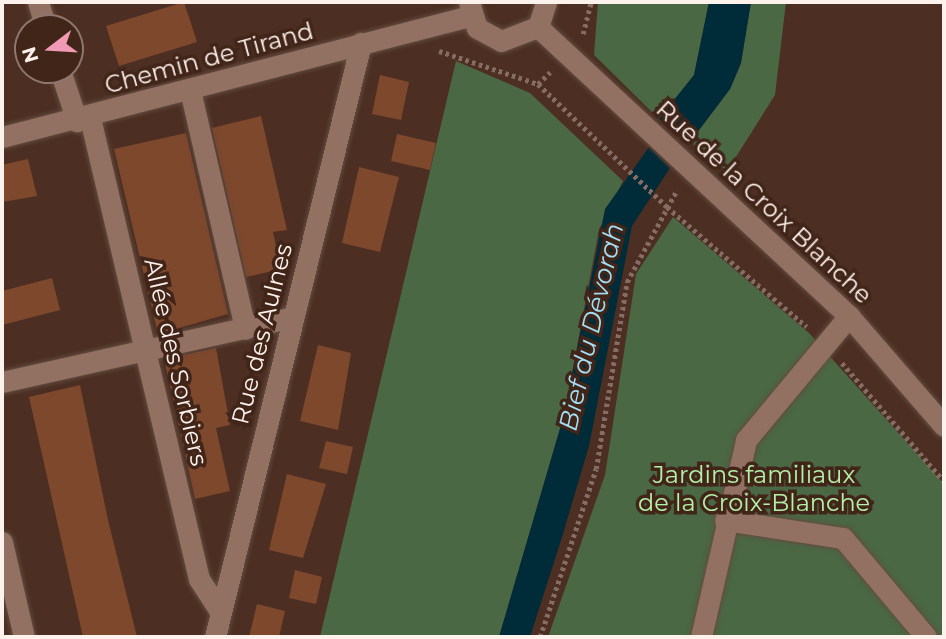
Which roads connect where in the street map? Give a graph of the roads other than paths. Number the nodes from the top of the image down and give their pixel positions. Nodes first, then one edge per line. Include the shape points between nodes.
1 (546, 2) edge
2 (470, 9) edge
3 (538, 27) junction
4 (361, 43) junction
5 (67, 84) edge
6 (190, 90) junction
7 (84, 120) junction
8 (2, 137) edge
9 (849, 316) junction
10 (293, 317) junction
11 (246, 329) junction
12 (149, 351) junction
13 (2, 382) edge
14 (944, 426) edge
15 (725, 520) junction
16 (2, 542) edge
17 (221, 613) junction
18 (24, 637) edge
19 (215, 637) edge
20 (701, 637) edge
21 (926, 637) edge

1 - 3 street
2 - 3 street via 501,41
2 - 4 street, Chemin de Tirand via 429,26
3 - 9 street, Rue de la Croix Blanche via 692,165
4 - 6 street, Chemin de Tirand
4 - 10 street, Rue des Aulnes
5 - 7 street, Allée des Sorbiers
6 - 7 street, Chemin de Tirand
6 - 11 street
7 - 8 street, Chemin de Tirand
7 - 12 street, Allée des Sorbiers
9 - 14 street, Rue de la Croix Blanche
9 - 15 street via 746,440
10 - 11 street
10 - 17 street, Rue des Aulnes
11 - 12 street
12 - 13 street
12 - 17 street, Allée des Sorbiers via 199,579
15 - 20 street
15 - 21 street via 843,538
16 - 18 street
17 - 19 street, Rue des Aulnes

